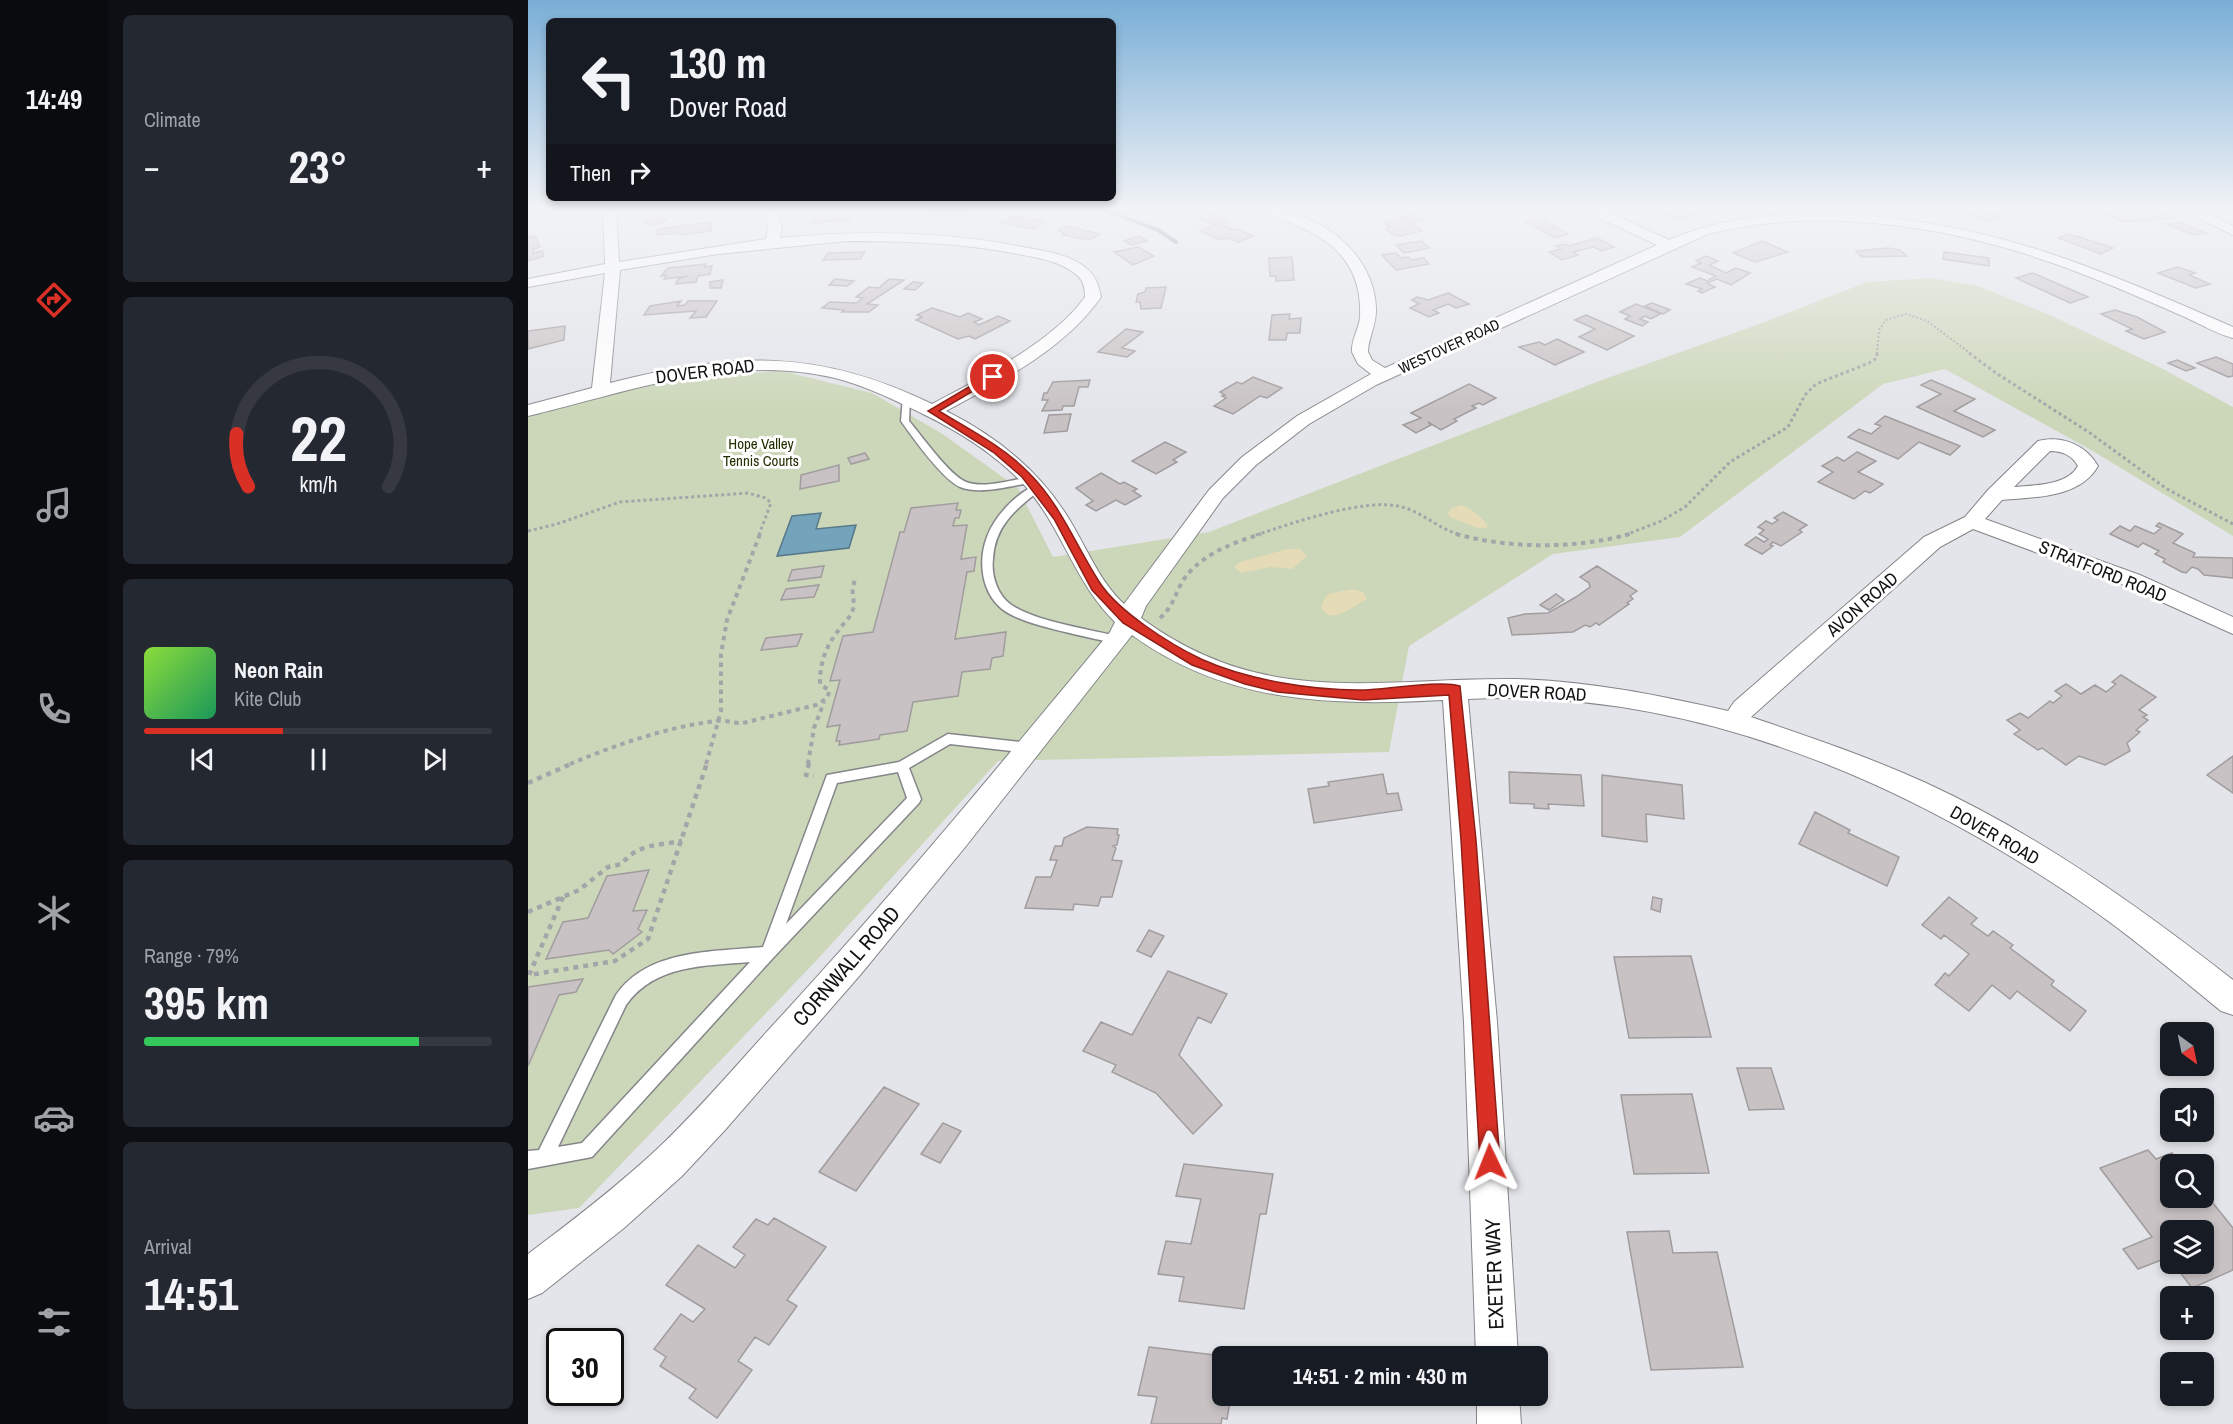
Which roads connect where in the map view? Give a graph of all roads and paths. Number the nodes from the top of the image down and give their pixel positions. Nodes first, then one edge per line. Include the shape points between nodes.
1 (559, 277) edge
2 (611, 277) edge
3 (1088, 277) edge
4 (1364, 277) edge
5 (1597, 277) edge
6 (2105, 277) edge
7 (528, 283) edge
8 (2233, 333) edge
9 (1386, 374) junction
10 (601, 390) junction
11 (906, 398) junction
12 (528, 411) edge
13 (933, 411) junction
14 (1034, 484) junction
15 (1995, 494) dead end
16 (1972, 520) junction
17 (2233, 524) edge
18 (528, 531) edge
19 (855, 580) dead end
20 (2233, 626) edge
21 (1129, 630) junction
22 (1455, 689) junction
23 (826, 699) junction
24 (719, 720) junction
25 (1734, 722) junction
26 (1030, 748) junction
27 (902, 766) junction
28 (832, 779) junction
29 (528, 783) edge
30 (682, 841) junction
31 (563, 897) junction
32 (528, 912) edge
33 (768, 953) junction
34 (2233, 1000) edge
35 (536, 1159) edge
36 (528, 1279) edge
37 (1497, 1346) edge
38 (1498, 1406) edge
39 (1499, 1424) edge

1 - 7 street
2 - 10 street
3 - 13 street via 1093,297 1076,320 993,377
4 - 9 street via 1367,327 1360,352 1368,366
5 - 9 street, WESTOVER ROAD
6 - 8 street, WESTOVER ROAD
9 - 21 street, WESTOVER ROAD via 1312,414 1234,474 1191,526 1136,604
10 - 11 street, DOVER ROAD via 685,371 770,364 840,374
10 - 12 street, DOVER ROAD
11 - 13 street, DOVER ROAD
11 - 14 lane via 906,421 951,477 964,485 983,487
13 - 14 street, DOVER ROAD via 996,450
14 - 21 street, DOVER ROAD via 1059,518 1096,587
14 - 21 lane via 1002,518 991,539 986,566 989,582 1006,605 1025,615
15 - 16 street, AVON ROAD
16 - 20 street, STRATFORD ROAD via 2132,580
16 - 25 street, AVON ROAD via 1932,542 1743,709
17 - 21 path via 2167,489 1996,373 1927,321 1906,314 1886,320 1879,330 1877,358 1816,384 1802,399 1788,427 1732,460 1697,497 1651,525 1601,540 1498,541 1457,534 1404,507 1364,507 1298,523 1219,551 1193,569 1167,614
18 - 24 path via 620,502 748,493 766,498 771,508 722,638
19 - 23 path via 851,589 853,611 820,664 820,684 830,691
21 - 22 street, DOVER ROAD via 1196,662 1277,687 1363,695
21 - 26 street, CORNWALL ROAD
22 - 25 street, DOVER ROAD via 1560,690 1633,699
22 - 37 street, EXETER WAY via 1489,1139
23 - 24 path via 764,719 734,724
23 - 28 path via 813,726 806,775
24 - 29 path via 619,745
24 - 30 path
25 - 34 street, DOVER ROAD via 1874,770 2005,838 2127,917
26 - 27 lane via 948,739
26 - 36 street, CORNWALL ROAD via 850,964 712,1117 611,1215
27 - 28 lane
27 - 33 lane via 914,799
28 - 33 lane
30 - 31 path via 629,854 622,864 608,867 579,890
30 - 31 path via 648,939 615,961 529,975
31 - 32 path
33 - 35 lane via 586,1151
33 - 35 lane via 671,966 653,971 629,988
38 - 39 street

